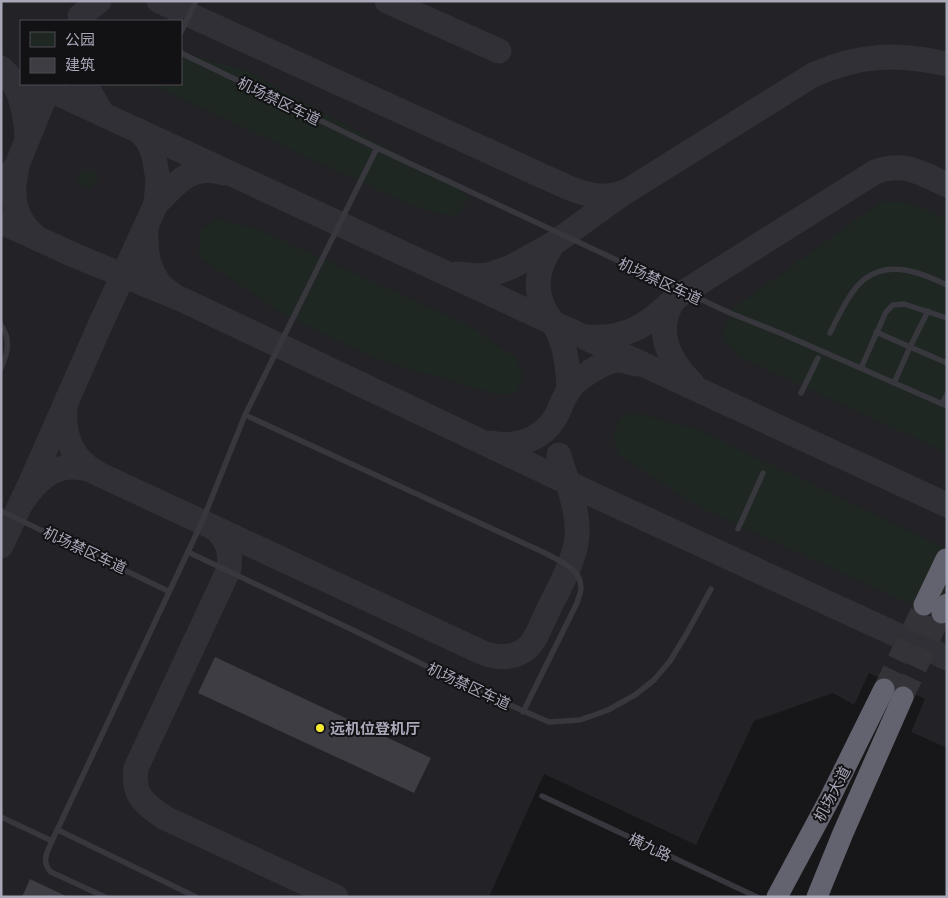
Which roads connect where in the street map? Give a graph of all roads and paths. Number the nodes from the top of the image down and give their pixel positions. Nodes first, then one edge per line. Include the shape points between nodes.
1 (196, 1) edge
2 (182, 30) edge
3 (182, 53) edge
4 (377, 148) junction
5 (947, 285) edge
6 (928, 311) junction
7 (947, 318) edge
8 (1, 324) edge
9 (876, 332) junction
10 (830, 333) dead end
11 (910, 347) junction
12 (818, 358) dead end
13 (947, 363) edge
14 (1, 368) edge
15 (861, 368) junction
16 (894, 383) junction
17 (801, 393) dead end
18 (947, 394) edge
19 (945, 405) edge
20 (245, 415) junction
21 (763, 473) dead end
22 (1, 511) edge
23 (738, 529) dead end
24 (188, 552) junction
25 (946, 558) edge
26 (711, 589) dead end
27 (168, 591) junction
28 (938, 607) tunnel mouth
29 (884, 689) tunnel mouth
30 (903, 697) tunnel mouth
31 (524, 712) junction
32 (542, 796) dead end
33 (1, 817) edge
34 (58, 830) junction
35 (52, 841) junction
36 (105, 897) edge
37 (196, 897) edge
38 (757, 897) edge
39 (777, 897) edge
40 (817, 897) edge

1 - 2 lane
3 - 4 lane, 机场禁区车道
4 - 15 lane, 机场禁区车道 via 730,313
4 - 20 lane
5 - 10 lane via 926,274 884,270 865,278 848,299
6 - 7 lane
6 - 9 lane via 893,304
6 - 11 lane
8 - 14 lane via 8,338 7,354
9 - 11 lane
9 - 15 lane
11 - 13 lane
11 - 16 lane
12 - 17 lane
15 - 16 lane, 机场禁区车道
16 - 19 lane, 机场禁区车道
18 - 19 lane
20 - 24 lane
20 - 31 lane via 571,567 581,588 577,603
21 - 23 lane
22 - 27 lane, 机场禁区车道
24 - 27 lane
24 - 31 lane, 机场禁区车道
25 - 28 highway
26 - 31 lane, 机场禁区车道 via 670,661 635,695 580,720 549,722
27 - 34 lane
29 - 39 highway, 机场大道 via 830,800
30 - 40 highway, 机场大道
32 - 38 lane, 横九路
33 - 35 lane
34 - 35 lane
34 - 37 lane
35 - 36 lane via 46,854 46,867

